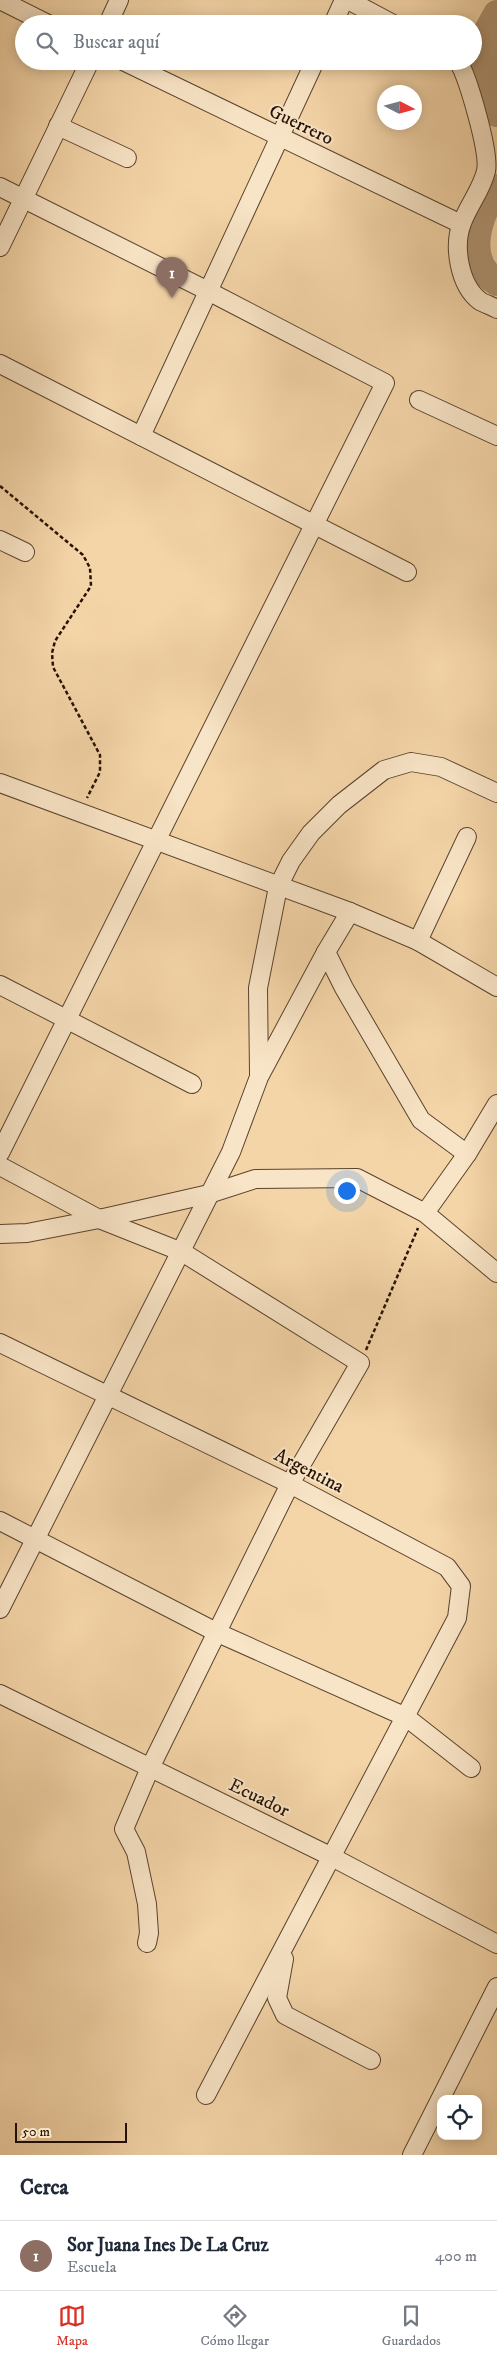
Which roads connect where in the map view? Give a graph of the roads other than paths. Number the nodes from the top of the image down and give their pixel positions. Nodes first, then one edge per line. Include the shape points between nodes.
1 (0, 0) edge
2 (119, 0) edge
3 (344, 0) edge
4 (348, 0) edge
5 (30, 15) edge
6 (112, 15) edge
7 (337, 15) edge
8 (377, 15) edge
9 (86, 70) edge
10 (141, 70) edge
11 (311, 70) edge
12 (462, 70) edge
13 (58, 126) junction
14 (279, 138) junction
15 (127, 158) dead end
16 (0, 187) edge
17 (23, 200) junction
18 (461, 224) junction
19 (0, 247) edge
20 (208, 291) junction
21 (497, 309) edge
22 (0, 364) edge
23 (419, 400) dead end
24 (141, 436) junction
25 (497, 436) edge
26 (315, 525) junction
27 (0, 540) edge
28 (25, 552) dead end
29 (407, 572) dead end
30 (0, 783) edge
31 (497, 794) edge
32 (467, 837) dead end
33 (157, 841) junction
34 (278, 887) junction
35 (350, 912) junction
36 (418, 941) junction
37 (326, 952) junction
38 (0, 985) edge
39 (497, 987) edge
40 (66, 1020) junction
41 (260, 1077) junction
42 (192, 1084) dead end
43 (497, 1104) edge
44 (0, 1153) edge
45 (467, 1154) junction
46 (0, 1166) edge
47 (209, 1194) junction
48 (425, 1213) junction
49 (99, 1219) junction
50 (0, 1234) edge
51 (182, 1252) junction
52 (497, 1273) edge
53 (0, 1343) edge
54 (109, 1396) junction
55 (290, 1484) junction
56 (0, 1521) edge
57 (35, 1539) junction
58 (0, 1610) edge
59 (218, 1633) junction
60 (0, 1694) edge
61 (406, 1717) junction
62 (150, 1768) junction
63 (471, 1768) dead end
64 (330, 1856) junction
65 (287, 1942) junction
66 (147, 1943) dead end
67 (497, 1944) edge
68 (497, 1987) edge
69 (372, 2060) dead end
70 (206, 2095) dead end
71 (412, 2155) edge

1 - 5 street
2 - 6 street
3 - 7 street
4 - 8 street
9 - 13 street
10 - 14 street, Guerrero
11 - 14 street
12 - 18 street via 486,156 486,171
13 - 15 street
13 - 17 street
14 - 18 street, Guerrero
14 - 20 street
16 - 17 street
17 - 19 street
17 - 20 street
18 - 21 street via 459,248 463,275 469,289 480,300
20 - 24 street
20 - 26 street via 385,383
22 - 24 street
23 - 25 street
24 - 26 street
26 - 29 street
26 - 33 street
27 - 28 street
30 - 33 street
31 - 34 street via 441,767 411,762 384,770 339,805 311,833
32 - 36 street
33 - 34 street
33 - 40 street
34 - 35 street
34 - 41 street via 258,988
35 - 36 street
35 - 37 street
36 - 39 street
37 - 41 street
37 - 45 street via 421,1120
38 - 40 street
40 - 42 street
40 - 44 street
41 - 47 street via 232,1152
43 - 45 street
45 - 48 street
46 - 49 street
47 - 48 street via 255,1179 357,1178
47 - 49 street
47 - 51 street
48 - 52 street
49 - 50 street via 28,1234
49 - 51 street
51 - 54 street
51 - 55 street via 360,1364
53 - 54 street, Argentina
54 - 55 street, Argentina
54 - 57 street
55 - 59 street
55 - 61 street, Argentina via 447,1567 461,1586 457,1618
56 - 57 street
57 - 58 street
57 - 59 street
59 - 61 street
59 - 62 street
60 - 62 street, Ecuador
61 - 63 street
61 - 64 street, Argentina
62 - 64 street, Ecuador
62 - 66 street via 124,1829 136,1852 147,1904
64 - 65 street, Argentina
64 - 67 street, Ecuador
65 - 69 street via 277,1998 285,2014
65 - 70 street, Argentina
68 - 71 street

